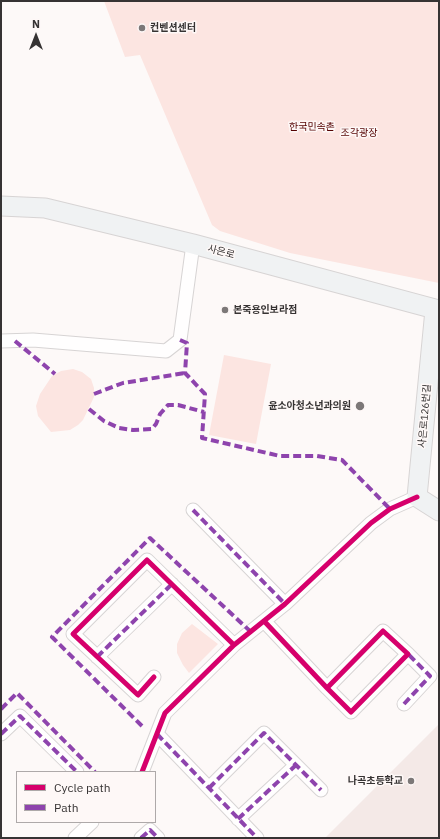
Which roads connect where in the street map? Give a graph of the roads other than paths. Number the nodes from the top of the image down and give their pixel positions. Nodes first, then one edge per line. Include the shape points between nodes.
1 (1, 206) edge
2 (193, 244) junction
3 (437, 310) edge
4 (1, 341) edge
5 (417, 497) junction
6 (193, 510) dead end
7 (439, 511) edge
8 (172, 584) junction
9 (285, 604) junction
10 (264, 621) junction
11 (234, 646) junction
12 (408, 654) junction
13 (97, 657) junction
14 (154, 677) dead end
15 (327, 688) junction
16 (404, 704) dead end
17 (1, 734) edge
18 (157, 734) junction
19 (296, 765) junction
20 (77, 771) edge
21 (142, 771) edge
22 (209, 788) junction
23 (321, 790) dead end
24 (238, 819) junction
25 (91, 823) edge
26 (75, 838) edge
27 (141, 838) edge
28 (158, 838) edge
29 (257, 838) edge

1 - 2 main road, 사은로 via 45,208
2 - 3 main road, 사은로
2 - 4 street via 180,340 166,351 33,340
3 - 5 main road, 사은로126번길
5 - 7 main road
5 - 9 street via 390,509 371,524
6 - 9 street
8 - 11 street
8 - 13 street
8 - 13 street via 146,560 73,634
9 - 10 street
10 - 11 street
10 - 15 street
11 - 18 street via 165,713
12 - 15 street via 383,631
12 - 15 street via 351,712
12 - 16 street via 430,676
13 - 14 street via 138,694
17 - 20 street via 20,716
18 - 21 street
18 - 22 street
19 - 22 street via 264,733
19 - 23 street
19 - 24 street
22 - 24 street
24 - 29 street
25 - 26 street
27 - 28 street via 150,830

